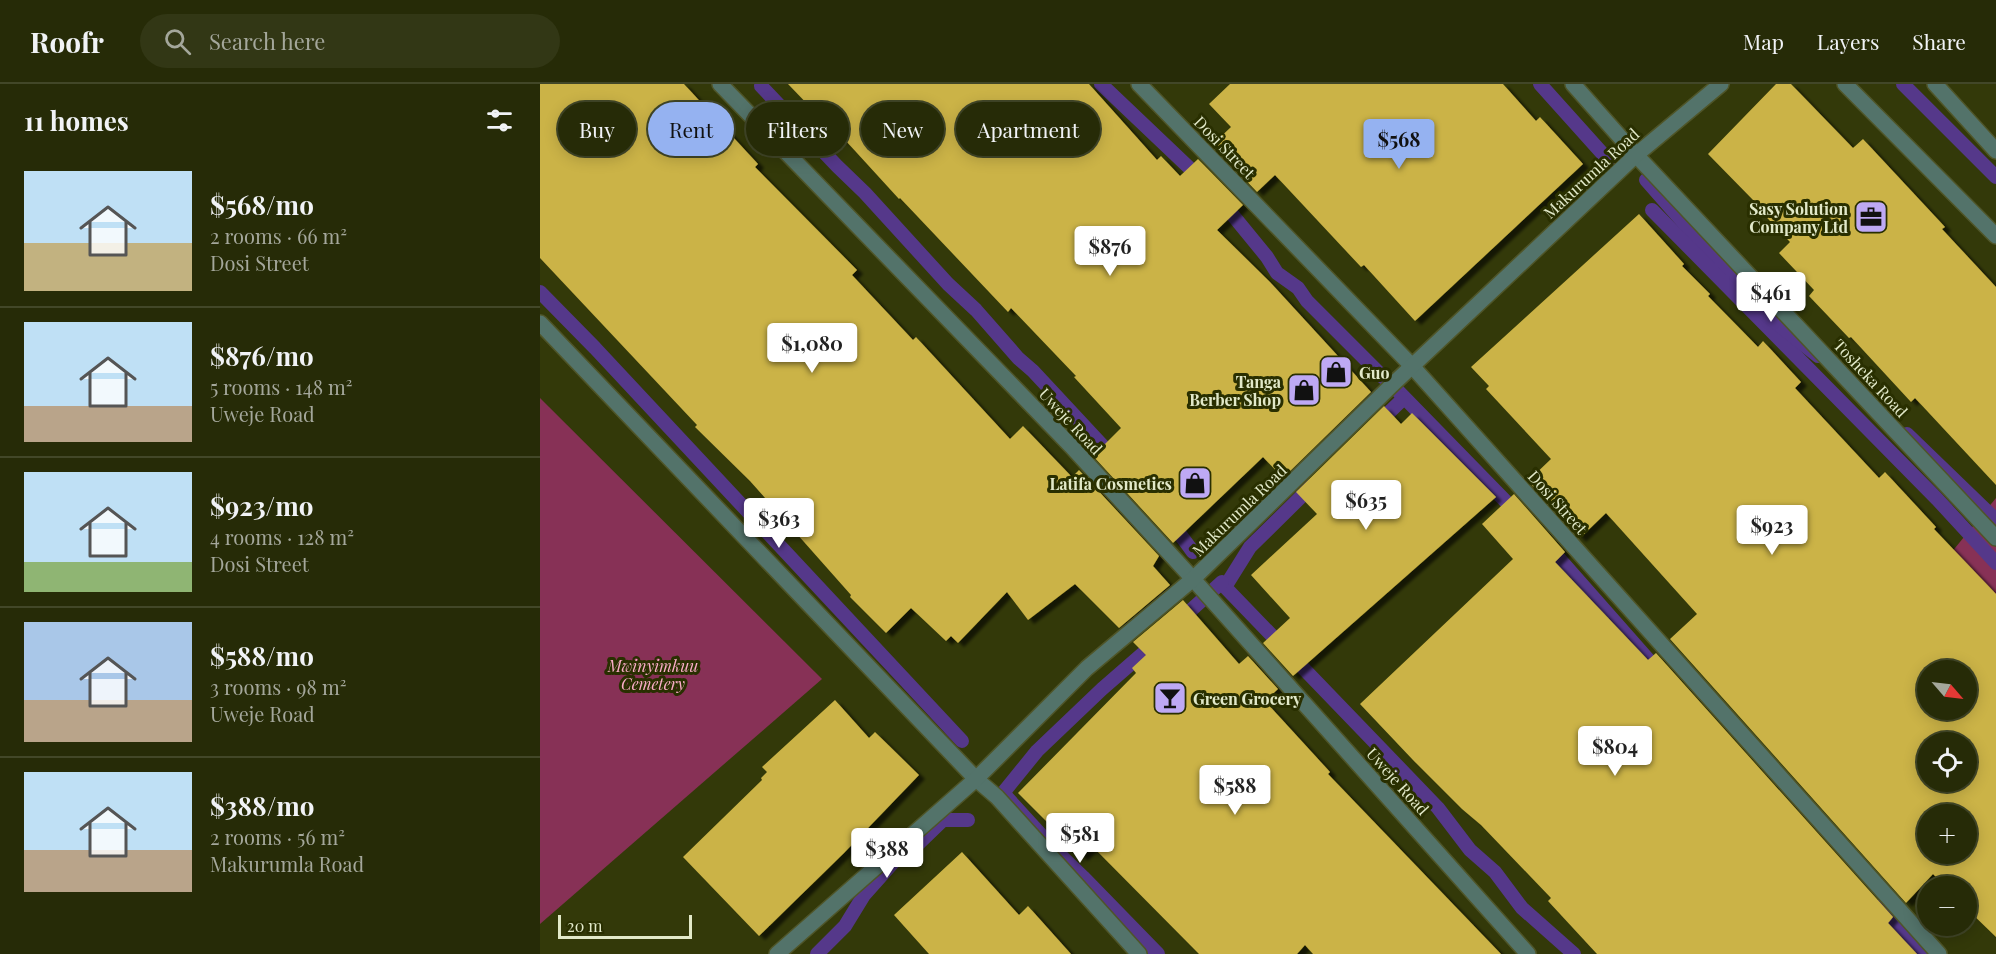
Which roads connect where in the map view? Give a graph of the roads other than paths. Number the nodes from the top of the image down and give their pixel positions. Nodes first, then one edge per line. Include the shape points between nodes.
1 (720, 84) edge
2 (1140, 84) edge
3 (1572, 84) edge
4 (1721, 84) edge
5 (1845, 84) edge
6 (1935, 84) edge
7 (1996, 151) edge
8 (1636, 154) junction
9 (1996, 236) edge
10 (540, 323) edge
11 (1412, 366) junction
12 (1996, 538) edge
13 (1193, 579) junction
14 (976, 779) junction
15 (777, 954) edge
16 (1138, 954) edge
17 (1528, 954) edge
18 (1939, 954) edge

1 - 13 street, Uweje Road via 991,363
2 - 11 street, Dosi Street
3 - 8 street, Tosheka Road
4 - 8 street, Makurumla Road
5 - 9 street
6 - 7 street
8 - 11 street, Makurumla Road
8 - 12 street, Tosheka Road
10 - 14 street
11 - 13 street, Makurumla Road
11 - 18 street, Dosi Street
13 - 14 street, Makurumla Road via 1087,669
13 - 17 street, Uweje Road
14 - 15 street, Makurumla Road
14 - 16 street via 997,797

